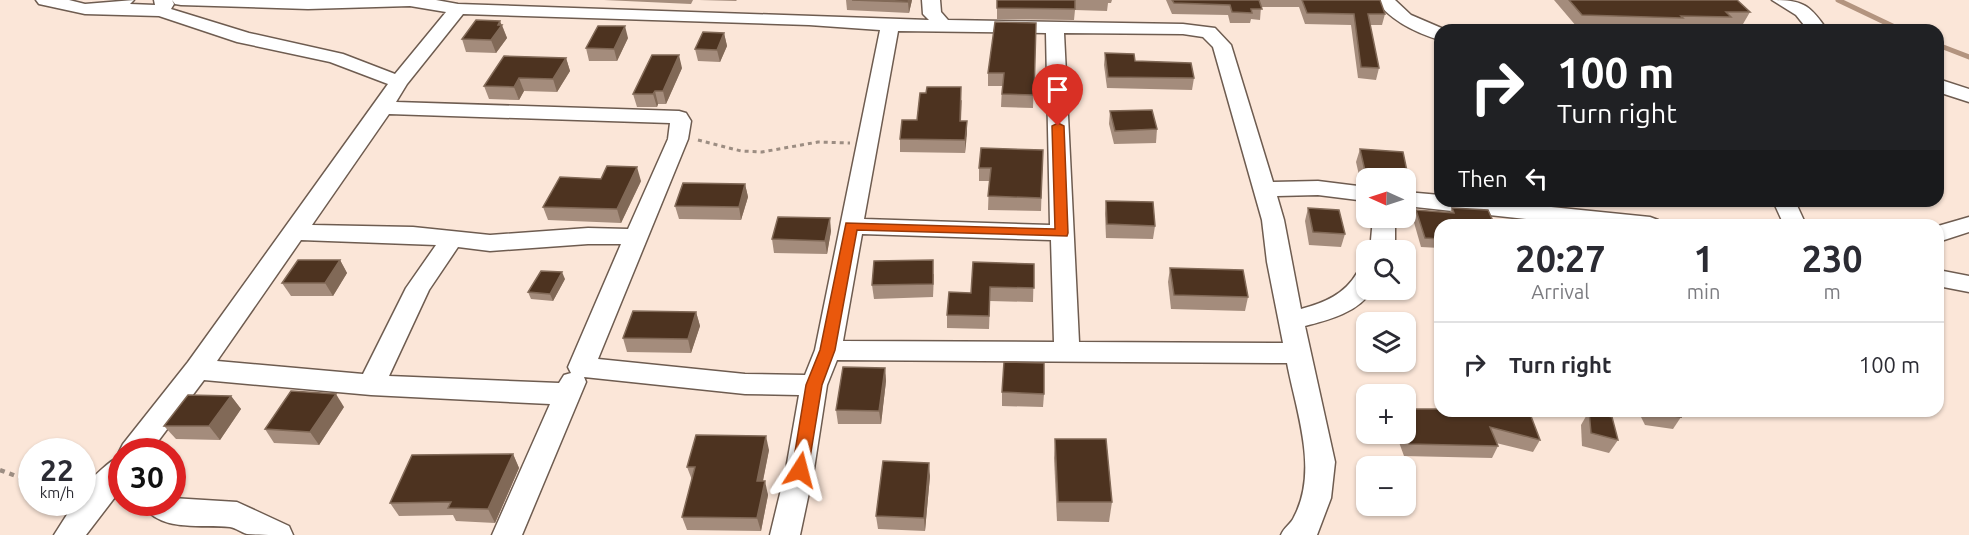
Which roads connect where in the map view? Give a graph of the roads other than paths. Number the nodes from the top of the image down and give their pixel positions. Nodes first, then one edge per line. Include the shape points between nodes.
1 (45, 0) edge
2 (181, 0) edge
3 (931, 0) edge
4 (1385, 0) edge
5 (1781, 0) edge
6 (119, 5) edge
7 (162, 5) edge
8 (458, 9) junction
9 (1813, 24) edge
10 (890, 25) junction
11 (939, 26) junction
12 (1055, 28) junction
13 (1434, 31) edge
14 (399, 82) junction
15 (1944, 87) edge
16 (1969, 96) edge
17 (383, 108) junction
18 (1264, 189) junction
19 (1356, 193) edge
20 (1416, 199) edge
21 (1434, 201) edge
22 (1487, 207) edge
23 (1596, 219) edge
24 (1969, 224) edge
25 (851, 226) junction
26 (294, 232) junction
27 (1944, 232) edge
28 (1062, 233) junction
29 (636, 237) junction
30 (452, 239) junction
31 (1944, 279) edge
32 (1969, 284) edge
33 (1356, 293) edge
34 (1291, 320) junction
35 (828, 350) junction
36 (1067, 352) junction
37 (1299, 352) junction
38 (581, 367) junction
39 (197, 369) junction
40 (371, 385) junction
41 (814, 385) junction
42 (566, 394) junction
43 (145, 438) edge
44 (108, 483) edge
45 (186, 512) edge
46 (69, 535) edge
47 (278, 535) edge
48 (507, 535) edge
49 (785, 535) edge
50 (1296, 535) edge

1 - 6 street via 85,9
2 - 8 street via 308,4 410,1
3 - 11 street via 932,14 939,19
4 - 13 street via 1405,19
5 - 9 street via 1802,11
6 - 7 street
7 - 14 street via 244,38 336,58
8 - 10 street
8 - 14 street
10 - 11 street
10 - 25 street
11 - 12 street
12 - 18 street via 1209,32 1222,45
12 - 28 street
14 - 17 street
15 - 16 street
17 - 26 street
17 - 29 street via 674,115 681,120 678,139
18 - 19 street via 1318,188
18 - 34 street
20 - 21 street
22 - 23 street
24 - 27 street
25 - 28 street
25 - 35 street
26 - 30 street
26 - 39 street
28 - 36 street
29 - 30 street via 490,243
29 - 38 street
30 - 40 street via 418,288
31 - 32 street
33 - 34 street via 1322,314
34 - 37 street
35 - 36 street
35 - 41 street
36 - 37 street
37 - 50 street via 1321,462 1316,498 1306,527
38 - 41 street via 745,384
38 - 42 street
39 - 40 street
39 - 43 street
40 - 42 street
41 - 49 street
42 - 48 street
44 - 46 street
45 - 47 street via 237,514

